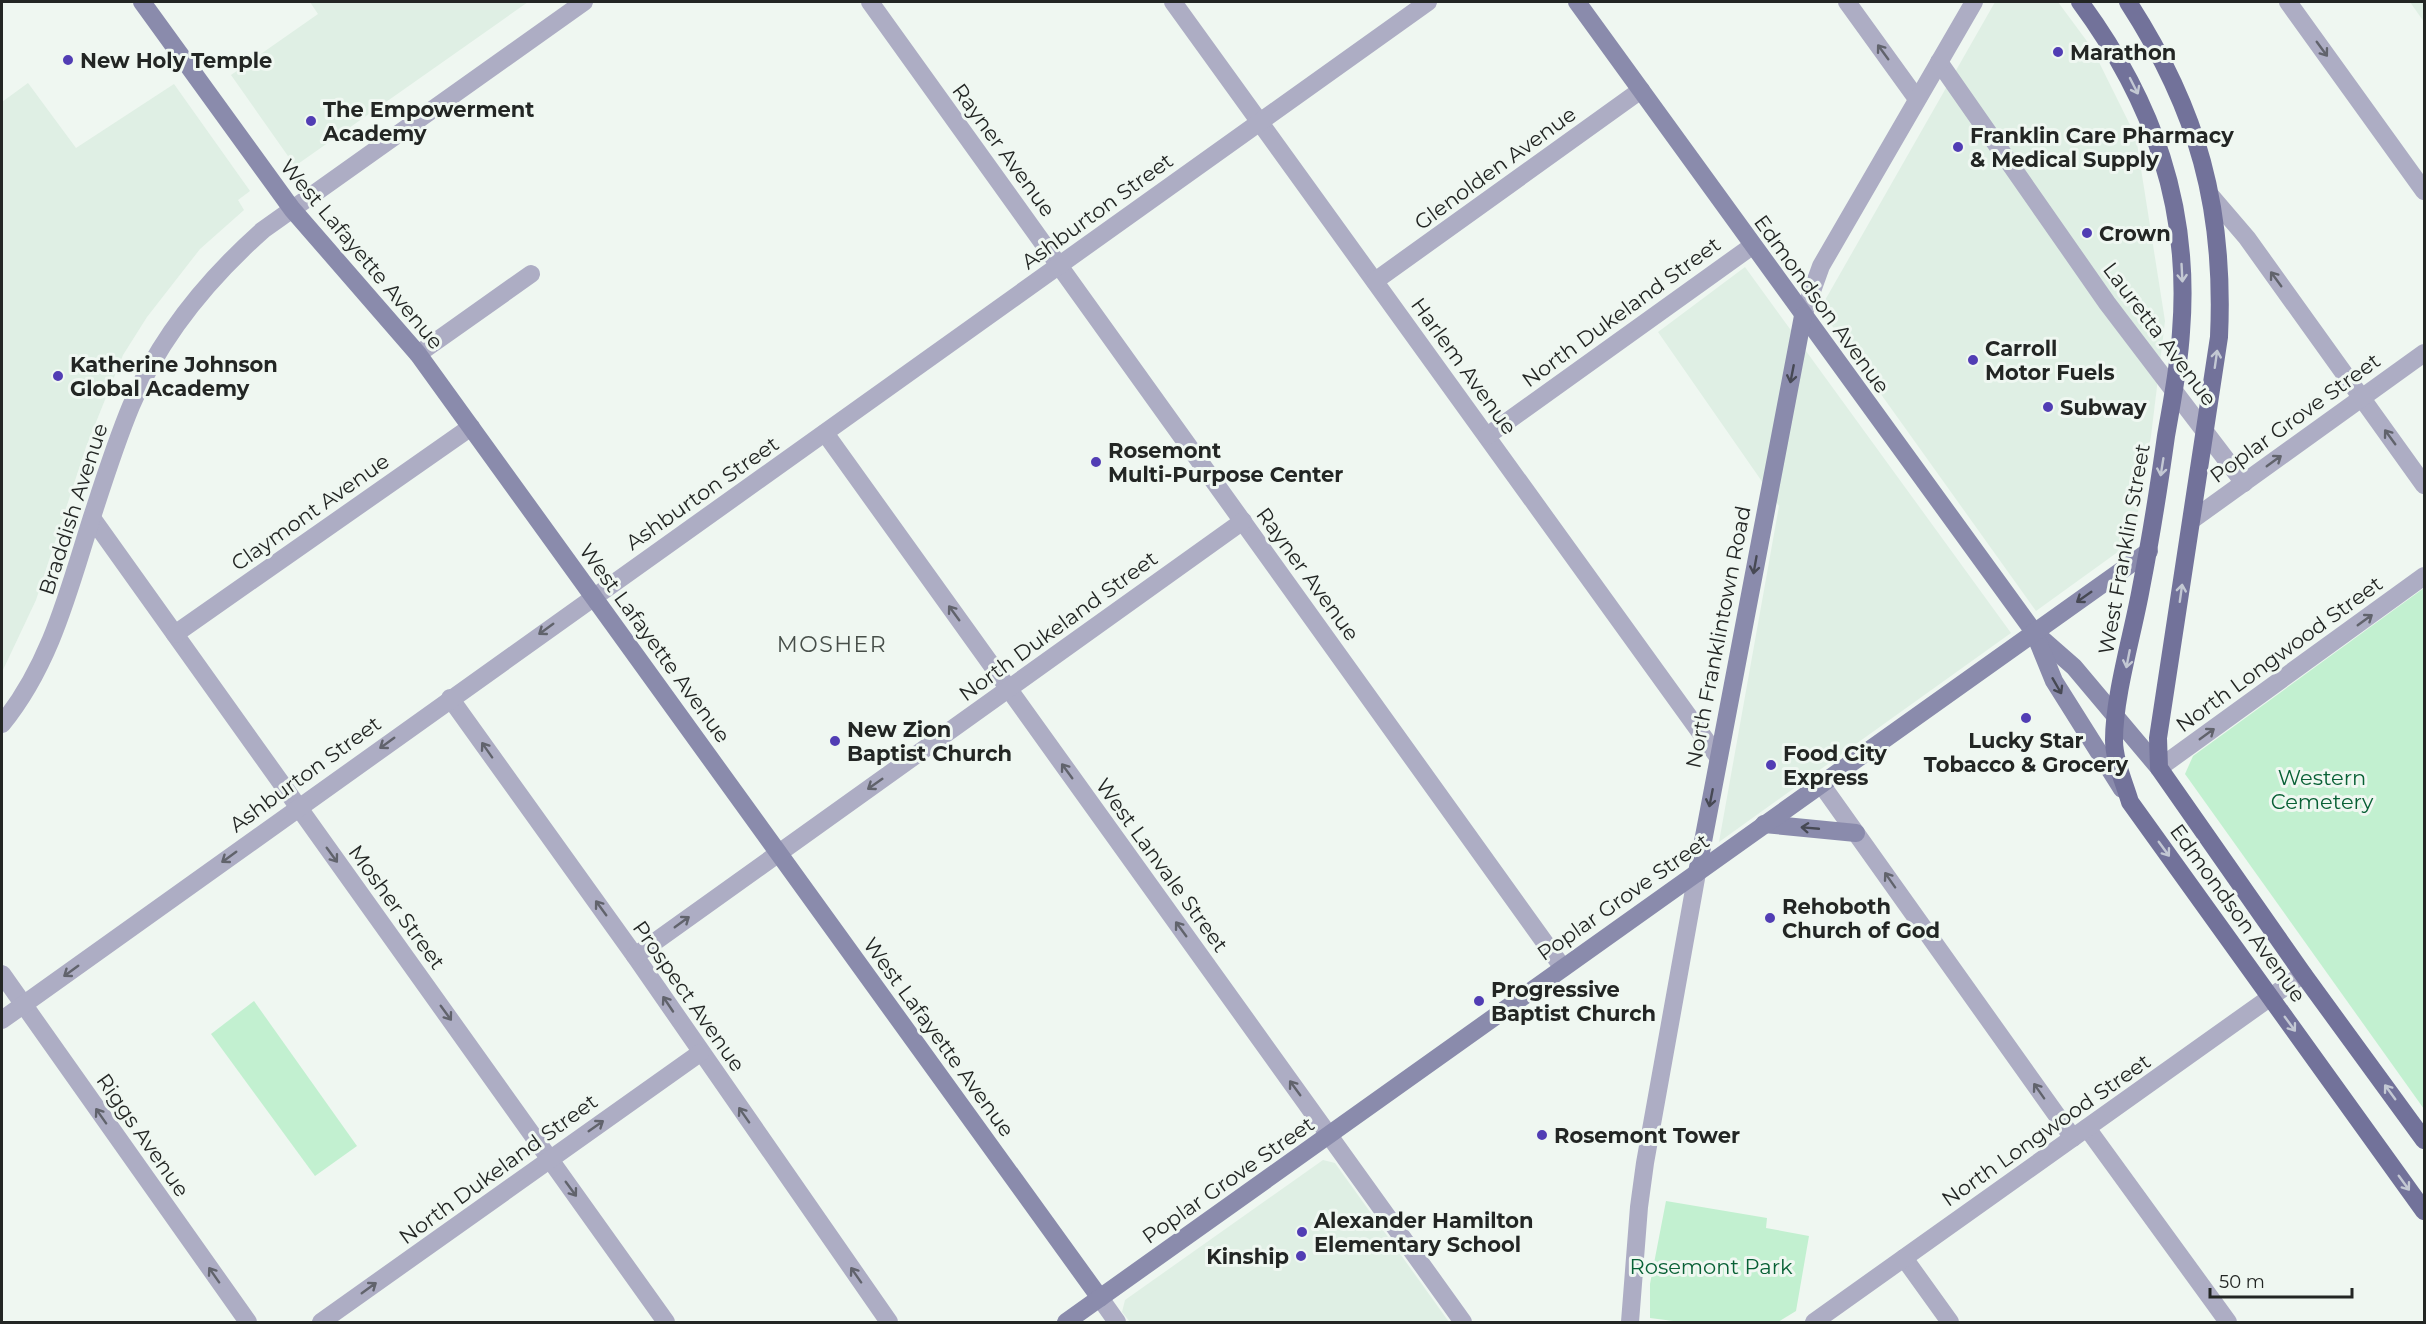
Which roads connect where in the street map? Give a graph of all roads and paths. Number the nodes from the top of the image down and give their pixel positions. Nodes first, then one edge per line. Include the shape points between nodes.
1 (142, 2) edge
2 (584, 2) edge
3 (870, 2) edge
4 (1173, 2) edge
5 (1428, 2) edge
6 (1577, 2) edge
7 (1847, 2) edge
8 (1974, 2) edge
9 (2080, 2) edge
10 (2128, 2) edge
11 (2288, 2) edge
12 (1940, 62) junction
13 (1641, 90) junction
14 (1917, 99) junction
15 (1260, 121) junction
16 (2424, 191) edge
17 (2211, 196) junction
18 (292, 209) junction
19 (1752, 246) junction
20 (1060, 266) junction
21 (531, 274) dead end
22 (1376, 281) junction
23 (1803, 316) junction
24 (2424, 353) edge
25 (418, 354) junction
26 (2173, 391) junction
27 (2362, 398) junction
28 (471, 428) junction
29 (2204, 432) junction
30 (825, 433) junction
31 (1487, 436) junction
32 (2244, 483) junction
33 (2424, 485) edge
34 (92, 518) junction
35 (2192, 520) junction
36 (1243, 521) junction
37 (2149, 551) junction
38 (2424, 576) edge
39 (594, 597) junction
40 (2034, 632) junction
41 (175, 634) junction
42 (1008, 689) junction
43 (450, 698) junction
44 (2118, 719) junction
45 (2, 724) edge
46 (1718, 757) junction
47 (2159, 768) junction
48 (1821, 784) junction
49 (2130, 801) junction
50 (298, 807) junction
51 (1764, 824) junction
52 (1856, 832) junction
53 (778, 853) junction
54 (1697, 873) junction
55 (635, 956) junction
56 (1563, 968) junction
57 (2, 974) edge
58 (2303, 974) junction
59 (2271, 997) junction
60 (23, 1005) junction
61 (2, 1020) edge
62 (700, 1053) junction
63 (2080, 1133) junction
64 (1329, 1135) junction
65 (2424, 1140) edge
66 (549, 1159) junction
67 (2424, 1210) edge
68 (1904, 1258) junction
69 (1100, 1298) junction
70 (248, 1323) edge
71 (321, 1323) edge
72 (666, 1323) edge
73 (890, 1323) edge
74 (1066, 1323) edge
75 (1118, 1323) edge
76 (1463, 1323) edge
77 (1630, 1323) edge
78 (1814, 1323) edge
79 (1950, 1323) edge
80 (2228, 1323) edge

1 - 18 main road, West Lafayette Avenue
2 - 18 street, Braddish Avenue
3 - 20 street, Rayner Avenue
4 - 15 street, Harlem Avenue
5 - 15 street, Ashburton Street
6 - 13 main road, Edmondson Avenue
14 -> 7 street
8 - 12 street, North Franklintown Road
9 -> 26 main road, West Franklin Street via 2125,69 2164,159 2181,251 2183,289
10 - 17 main road via 2159,49 2180,94 2200,149
11 -> 16 street
12 - 14 street, North Franklintown Road
12 - 26 street, Lauretta Avenue via 2107,303
13 - 19 main road, Edmondson Avenue
13 - 22 street, Glenolden Avenue
14 - 23 street, North Franklintown Road via 1821,266
15 - 20 street, Ashburton Street
15 - 22 street, Harlem Avenue
27 -> 17 street via 2247,238
29 -> 17 main road via 2219,337 2221,292
18 - 25 main road, West Lafayette Avenue
18 - 34 street, Braddish Avenue via 231,258 175,325 131,405
19 - 23 main road, Edmondson Avenue
19 - 31 street, North Dukeland Street
20 - 30 street, Ashburton Street
20 - 36 street, Rayner Avenue
21 - 25 street
22 - 31 street, Harlem Avenue
23 - 40 main road, Edmondson Avenue
23 -> 46 main road, North Franklintown Road
24 - 27 street, Poplar Grove Street
25 - 28 main road, West Lafayette Avenue
26 - 29 street, Lauretta Avenue
26 -> 37 main road, West Franklin Street
32 -> 27 street, Poplar Grove Street
33 -> 27 street
28 - 39 main road, West Lafayette Avenue
28 - 41 street, Claymont Avenue
29 - 32 street, Lauretta Avenue
29 - 35 main road
30 - 39 street, Ashburton Street
42 -> 30 street, West Lanvale Street
31 - 46 street, Harlem Avenue
32 - 35 street, Poplar Grove Street
34 - 41 street, Mosher Street
34 - 45 street, Braddish Avenue via 66,604 49,644
47 -> 35 main road via 2158,738
36 - 42 street, North Dukeland Street
36 - 56 street, Rayner Avenue
37 -> 40 main road, Poplar Grove Street
37 -> 44 main road, West Franklin Street
47 -> 38 street, North Longwood Street
39 -> 43 street, Ashburton Street
39 - 53 main road, West Lafayette Avenue
40 - 44 main road, Edmondson Avenue via 2074,667
40 - 48 main road, Poplar Grove Street
40 -> 49 main road, Edmondson Avenue via 2054,681
41 - 50 street, Mosher Street
42 -> 53 street, North Dukeland Street
64 -> 42 street, West Lanvale Street
43 -> 50 street, Ashburton Street
55 -> 43 street, Prospect Avenue
44 - 47 main road, Edmondson Avenue
44 - 49 main road, West Franklin Street via 2114,741
46 -> 54 main road, North Franklintown Road
47 - 58 main road, Edmondson Avenue
48 - 51 main road, Poplar Grove Street
48 - 52 street
49 -> 59 main road, Edmondson Avenue
50 -> 60 street, Ashburton Street
50 -> 66 street, Mosher Street
52 -> 51 main road
51 - 54 main road, Poplar Grove Street
63 -> 52 street
55 -> 53 street, North Dukeland Street
53 - 69 main road, West Lafayette Avenue
54 - 56 main road, Poplar Grove Street
54 - 77 street, North Franklintown Road via 1645,1163
62 -> 55 street, Prospect Avenue
56 - 64 main road, Poplar Grove Street
57 - 60 street, Riggs Avenue
58 - 59 street, North Longwood Street
65 -> 58 main road, Edmondson Avenue
59 - 63 street, North Longwood Street
59 -> 67 main road, Edmondson Avenue
60 - 61 street, Ashburton Street
70 -> 60 street, Riggs Avenue
66 -> 62 street, North Dukeland Street
73 -> 62 street, Prospect Avenue
63 - 68 street, North Longwood Street
63 - 80 street
64 - 69 main road, Poplar Grove Street
64 - 76 street, West Lanvale Street
71 -> 66 street, North Dukeland Street
66 -> 72 street, Mosher Street
68 - 78 street, North Longwood Street
68 - 79 street
69 - 74 main road, Poplar Grove Street
69 - 75 street, West Lafayette Avenue

